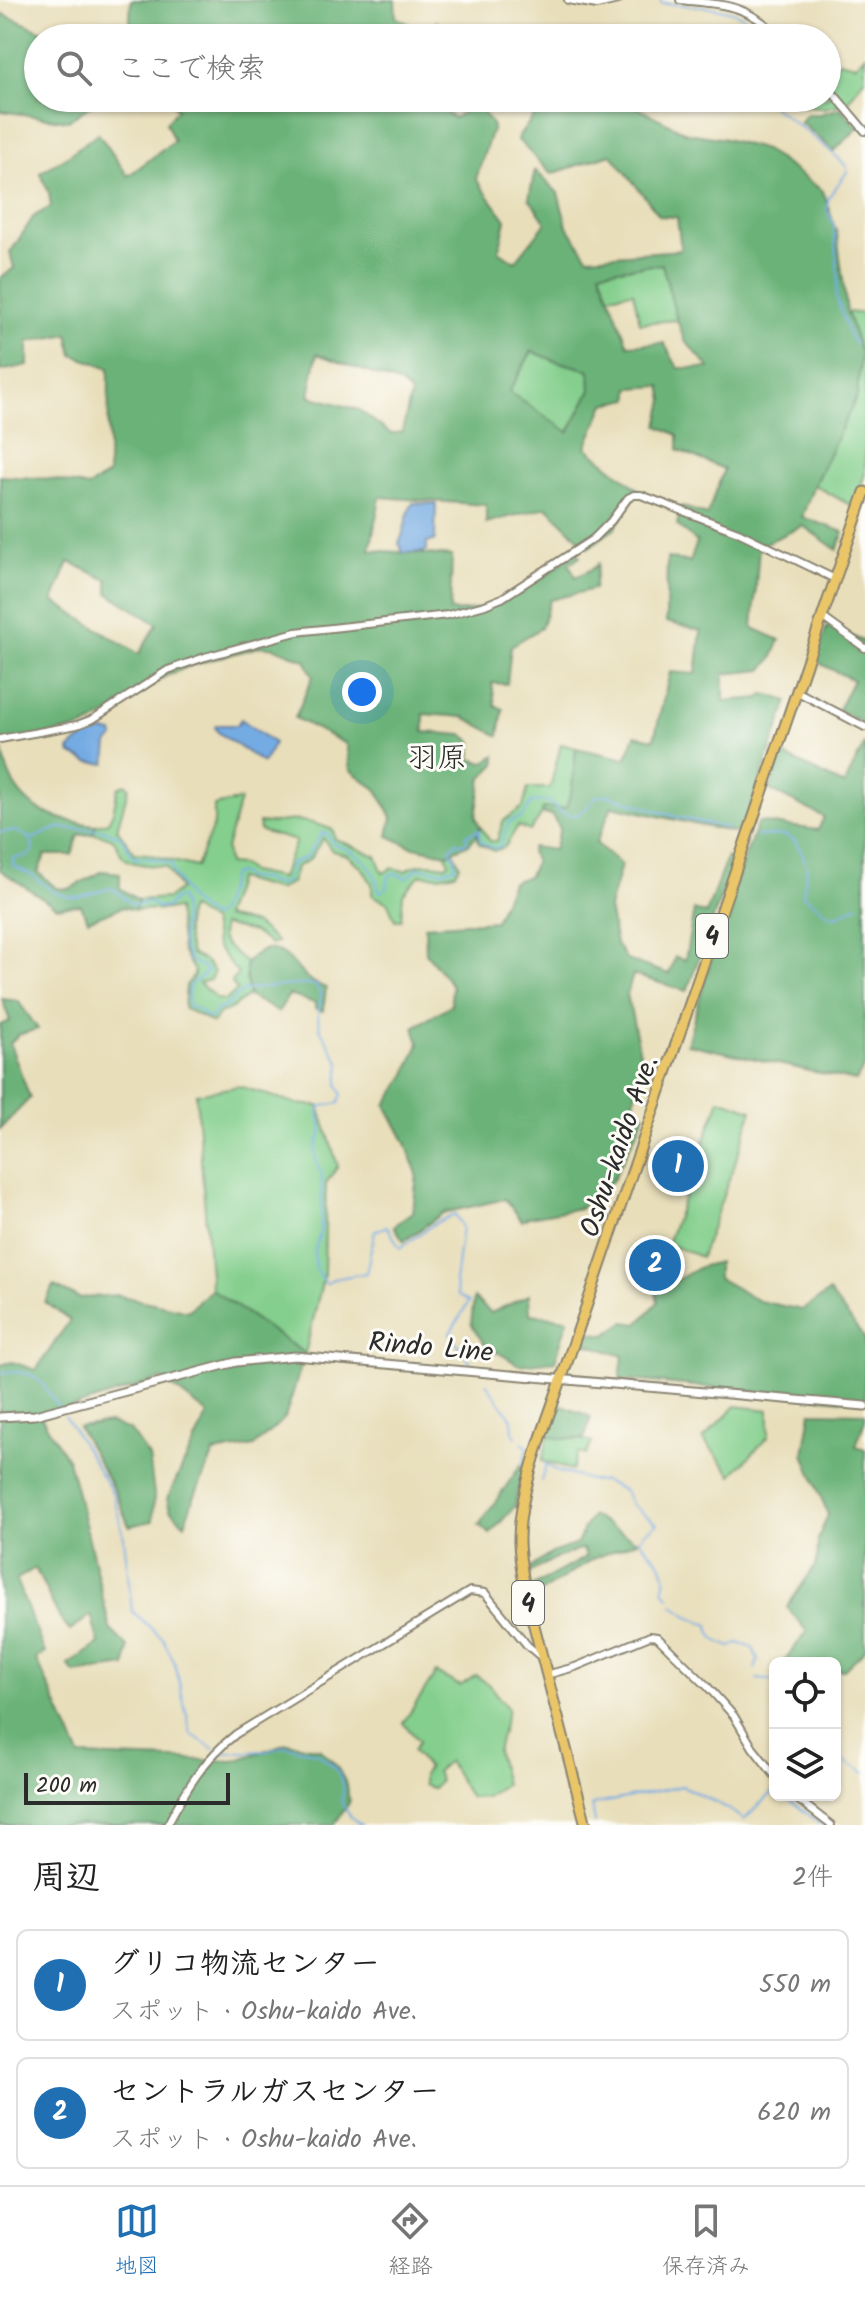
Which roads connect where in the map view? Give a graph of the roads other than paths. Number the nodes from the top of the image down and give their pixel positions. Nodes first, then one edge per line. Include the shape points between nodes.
1 (568, 0) edge
2 (618, 0) edge
3 (680, 0) edge
4 (766, 24) edge
5 (841, 103) edge
6 (865, 131) edge
7 (865, 492) edge
8 (835, 579) junction
9 (822, 617) junction
10 (865, 648) edge
11 (796, 691) junction
12 (865, 727) edge
13 (0, 739) edge
14 (561, 1380) junction
15 (865, 1406) edge
16 (0, 1417) edge
17 (541, 1657) junction
18 (546, 1675) junction
19 (769, 1768) edge
20 (800, 1801) edge
21 (167, 1825) edge
22 (586, 1825) edge
23 (831, 1825) edge

1 - 2 street via 597,5
3 - 4 street via 745,10
5 - 6 street
7 - 8 highway, Oshu-kaido Ave. / 4
8 - 9 highway, Oshu-kaido Ave. / 4
8 - 13 street via 738,532 634,495 593,539 485,605 448,615 296,632 168,670 77,725
9 - 10 street
9 - 11 highway, Oshu-kaido Ave. / 4
11 - 12 street
11 - 14 highway, Oshu-kaido Ave. / 4
14 - 15 street, Rindo Line
14 - 16 street, Rindo Line via 272,1357 35,1415
14 - 17 highway, Oshu-kaido Ave. / 4 via 530,1476 519,1538
17 - 18 highway, Oshu-kaido Ave. / 4
17 - 21 street via 485,1593 470,1591 236,1734 188,1785
18 - 19 street via 655,1636 734,1716
18 - 22 highway, Oshu-kaido Ave. / 4
20 - 23 street

